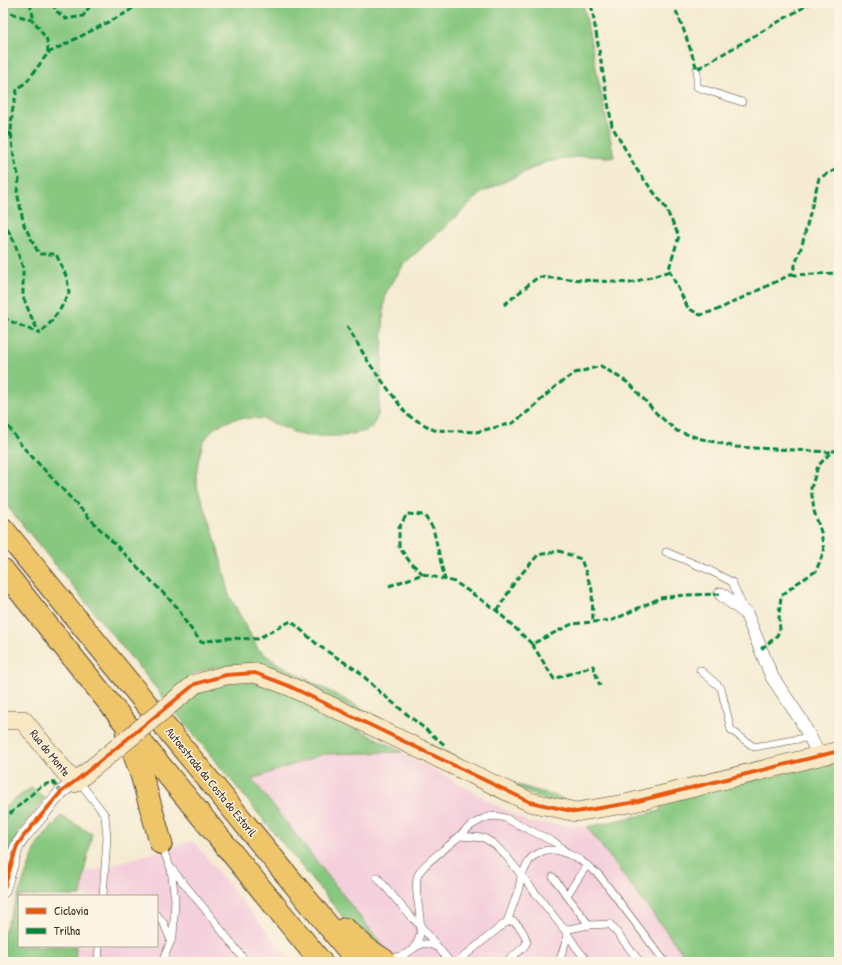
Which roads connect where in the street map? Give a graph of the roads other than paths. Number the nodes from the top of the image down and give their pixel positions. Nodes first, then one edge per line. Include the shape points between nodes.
1 (697, 69) dead end
2 (742, 102) dead end
3 (3, 529) edge
4 (666, 552) dead end
5 (3, 570) edge
6 (720, 594) dead end
7 (746, 613) junction
8 (700, 670) dead end
9 (122, 719) junction
10 (3, 720) edge
11 (810, 737) junction
12 (839, 751) edge
13 (819, 755) junction
14 (81, 777) junction
15 (460, 836) junction
16 (161, 843) joint
17 (568, 854) junction
18 (587, 865) junction
19 (171, 869) junction
20 (377, 876) dead end
21 (521, 876) junction
22 (553, 877) dead end
23 (291, 880) junction
24 (3, 892) edge
25 (104, 895) edge
26 (566, 895) junction
27 (158, 916) edge
28 (507, 922) junction
29 (420, 925) junction
30 (590, 925) junction
31 (562, 927) junction
32 (567, 933) junction
33 (171, 941) junction
34 (99, 947) edge
35 (414, 947) junction
36 (437, 947) junction
37 (515, 959) edge
38 (386, 961) edge
39 (98, 962) edge
40 (162, 962) edge
41 (246, 962) edge
42 (321, 962) edge
43 (358, 962) edge
44 (450, 962) edge
45 (457, 962) edge
46 (506, 962) edge
47 (559, 962) edge
48 (588, 962) edge
49 (640, 962) edge
50 (665, 962) edge

1 - 2 lane via 696,87
3 - 23 highway, Autoestrada da Costa do Estoril
4 - 7 lane via 732,582
5 - 9 highway
6 - 7 street
7 - 11 street via 772,677
8 - 11 lane via 721,688 731,730 754,747
9 - 16 highway
9 - 42 highway
10 - 14 street, Rua do Monte via 23,720
11 - 13 street
12 - 13 street
13 - 14 street, bridge via 630,803 576,812 530,802 289,686 255,673 226,675 195,684
14 - 24 street via 61,792 23,837 17,846
14 - 25 lane via 105,815 107,838
15 - 17 lane via 472,824 498,816 556,843
15 - 21 lane via 489,840
15 - 29 lane via 418,874 416,886
16 - 19 lane
17 - 18 lane
17 - 21 lane via 554,850 541,852 532,857
18 - 26 lane
18 - 50 lane via 602,880
19 - 33 lane via 175,900
19 - 41 lane
20 - 29 lane
21 - 28 lane
21 - 31 lane
22 - 26 lane
23 - 38 highway via 356,940
23 - 43 highway, Autoestrada da Costa do Estoril
26 - 30 lane
27 - 33 lane
28 - 37 lane via 516,923 527,939
28 - 45 lane
29 - 35 lane via 418,942
29 - 36 lane
30 - 31 lane
30 - 49 lane via 610,924
31 - 32 lane
32 - 47 lane
32 - 48 lane
33 - 40 lane
34 - 39 lane
35 - 36 lane via 427,944
35 - 38 lane
36 - 44 lane
37 - 46 lane

